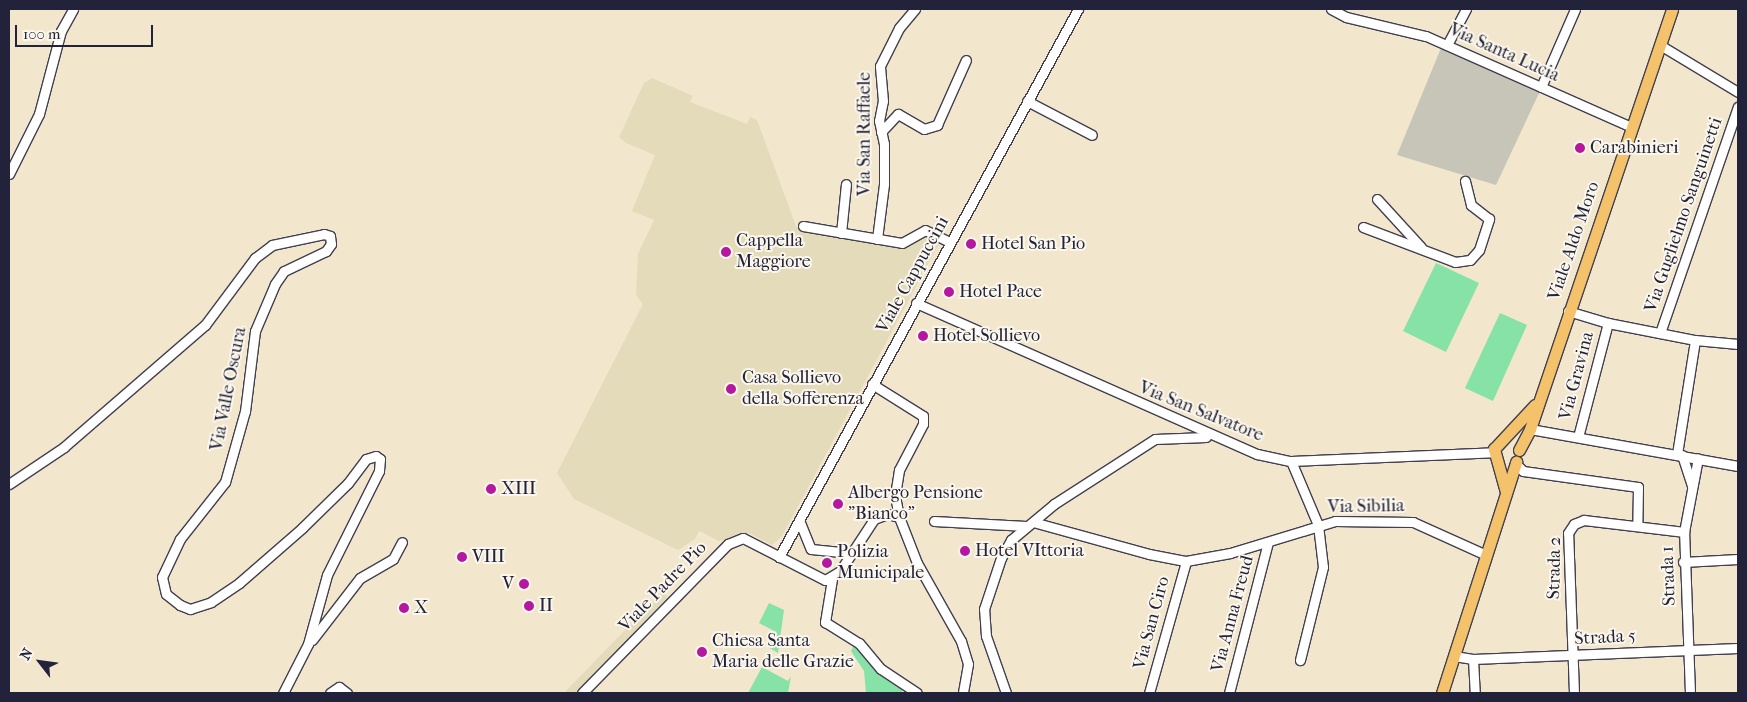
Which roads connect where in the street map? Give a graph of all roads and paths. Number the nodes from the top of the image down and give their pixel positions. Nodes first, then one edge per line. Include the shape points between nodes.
1 (73, 9) edge
2 (915, 9) edge
3 (1078, 9) edge
4 (1331, 9) edge
5 (1466, 9) edge
6 (1575, 9) edge
7 (1672, 9) edge
8 (1446, 45) junction
9 (1660, 45) junction
10 (966, 60) dead end
11 (1541, 87) junction
12 (1738, 92) edge
13 (1027, 101) junction
14 (1738, 107) edge
15 (1631, 127) junction
16 (881, 132) junction
17 (1092, 136) dead end
18 (9, 174) edge
19 (1465, 181) dead end
20 (846, 184) dead end
21 (1377, 199) dead end
22 (803, 226) dead end
23 (1363, 227) dead end
24 (841, 233) junction
25 (877, 239) junction
26 (950, 242) junction
27 (1422, 249) junction
28 (916, 303) junction
29 (1568, 310) junction
30 (1608, 323) junction
31 (1660, 333) junction
32 (1695, 340) junction
33 (1738, 344) edge
34 (872, 384) junction
35 (1539, 400) junction
36 (1530, 429) junction
37 (1217, 438) junction
38 (1578, 438) junction
39 (1496, 448) junction
40 (1519, 450) junction
41 (1679, 455) junction
42 (1698, 458) junction
43 (1291, 461) junction
44 (1516, 463) junction
45 (1500, 464) junction
46 (1738, 466) edge
47 (9, 484) edge
48 (1692, 488) junction
49 (1506, 499) junction
50 (899, 517) junction
51 (799, 520) junction
52 (934, 521) dead end
53 (1029, 524) junction
54 (1318, 525) junction
55 (1637, 526) junction
56 (1684, 532) junction
57 (402, 542) dead end
58 (1268, 542) junction
59 (851, 553) junction
60 (1486, 555) junction
61 (779, 557) junction
62 (1738, 560) edge
63 (1186, 561) junction
64 (1683, 562) junction
65 (832, 579) junction
66 (308, 644) junction
67 (1738, 648) edge
68 (1688, 650) junction
69 (1454, 656) junction
70 (1572, 656) junction
71 (1473, 659) junction
72 (1300, 660) dead end
73 (283, 693) edge
74 (330, 693) edge
75 (347, 693) edge
76 (582, 693) edge
77 (917, 693) edge
78 (963, 693) edge
79 (1006, 693) edge
80 (1149, 693) edge
81 (1229, 693) edge
82 (1442, 693) edge
83 (1475, 693) edge
84 (1574, 693) edge
85 (1690, 693) edge

1 - 18 street via 61,31 39,114
2 - 16 street, Via San Raffaele via 898,28 880,66
3 - 13 street, Viale Cappuccini
4 - 8 street, Via Santa Lucia via 1346,17 1426,36
5 - 8 street
6 - 11 street
7 - 9 main road, Viale Aldo Moro
8 - 11 street, Via Santa Lucia
9 - 12 street
9 - 15 main road, Viale Aldo Moro
10 - 16 street via 937,126 924,129 898,114
11 - 15 street, Via Santa Lucia
13 - 17 street
13 - 26 street, Viale Cappuccini
14 - 31 street, Via Guglielmo Sanguinetti
15 - 29 main road, Viale Aldo Moro
16 - 25 street, Via San Raffaele via 884,184
19 - 27 street via 1471,205 1490,219 1479,250 1470,260 1455,262
20 - 24 street
21 - 27 street
22 - 24 street
23 - 27 street
24 - 25 street
25 - 26 street via 902,243 924,230
26 - 28 street, Viale Cappuccini
28 - 34 street, Viale Cappuccini
28 - 37 street, Via San Salvatore
29 - 30 street
29 - 35 main road, Viale Aldo Moro
30 - 31 street
30 - 38 street, Via Gravina
31 - 32 street
32 - 33 street
32 - 41 street
34 - 50 street via 923,416 923,424 897,478 895,496
34 - 51 street, Viale Cappuccini
35 - 36 main road, Viale Aldo Moro
35 - 39 main road, Viale Aldo Moro
36 - 38 street
36 - 40 main road, Viale Aldo Moro
37 - 43 street, Via San Salvatore via 1257,454
37 - 53 street via 1195,435 1155,439 1116,461
38 - 41 street
39 - 40 main road via 1511,441
39 - 43 street, Via San Salvatore
39 - 45 main road, Viale Aldo Moro
40 - 44 main road, Viale Aldo Moro
41 - 42 street
41 - 48 street
42 - 46 street
42 - 48 street, Strada 1
43 - 54 street
44 - 45 main road
44 - 49 main road, Viale Aldo Moro
44 - 55 street via 1523,471 1638,487
45 - 49 main road, Viale Aldo Moro
47 - 66 street, Via Valle Oscura via 64,447 205,325 255,258 272,246 324,234 330,236 331,244 326,251 284,271 275,284 255,331 245,411 225,482 180,540 162,577 166,594 180,605 190,609 211,602 239,583 302,528 348,483 366,459 376,456 382,464 327,575
48 - 56 street, Strada 1
49 - 60 main road, Viale Aldo Moro
50 - 59 street via 887,514 874,519
50 - 78 street via 917,563 961,641 968,664
51 - 59 street via 811,549
51 - 61 street, Viale Cappuccini
52 - 53 street
53 - 63 street
53 - 79 street via 1011,540 1001,558 984,609 986,636
54 - 58 street
54 - 60 street, Via Sibilia via 1335,521 1413,522
54 - 72 street, Via Sibilia via 1323,568
55 - 56 street, Strada 2
55 - 70 street, Strada 2 via 1584,520 1574,524 1568,533
56 - 64 street, Strada 1
57 - 66 street via 393,559 360,578
58 - 63 street
58 - 81 street, Via Anna Freud
59 - 65 street
60 - 69 main road, Viale Aldo Moro
61 - 65 street via 817,579
61 - 76 street, Viale Padre Pio via 743,538 722,548
62 - 64 street
63 - 80 street, Via San Ciro
64 - 68 street, Strada 1
65 - 77 street via 825,622 859,643 881,670
66 - 73 street, Via Valle Oscura
67 - 68 street, Strada 5
68 - 70 street, Strada 5
68 - 85 street, Strada 1
69 - 71 street, Strada 5
69 - 82 main road, Viale Aldo Moro
70 - 71 street, Strada 5
70 - 84 street, Strada 2
71 - 83 street
74 - 75 street via 339,687

